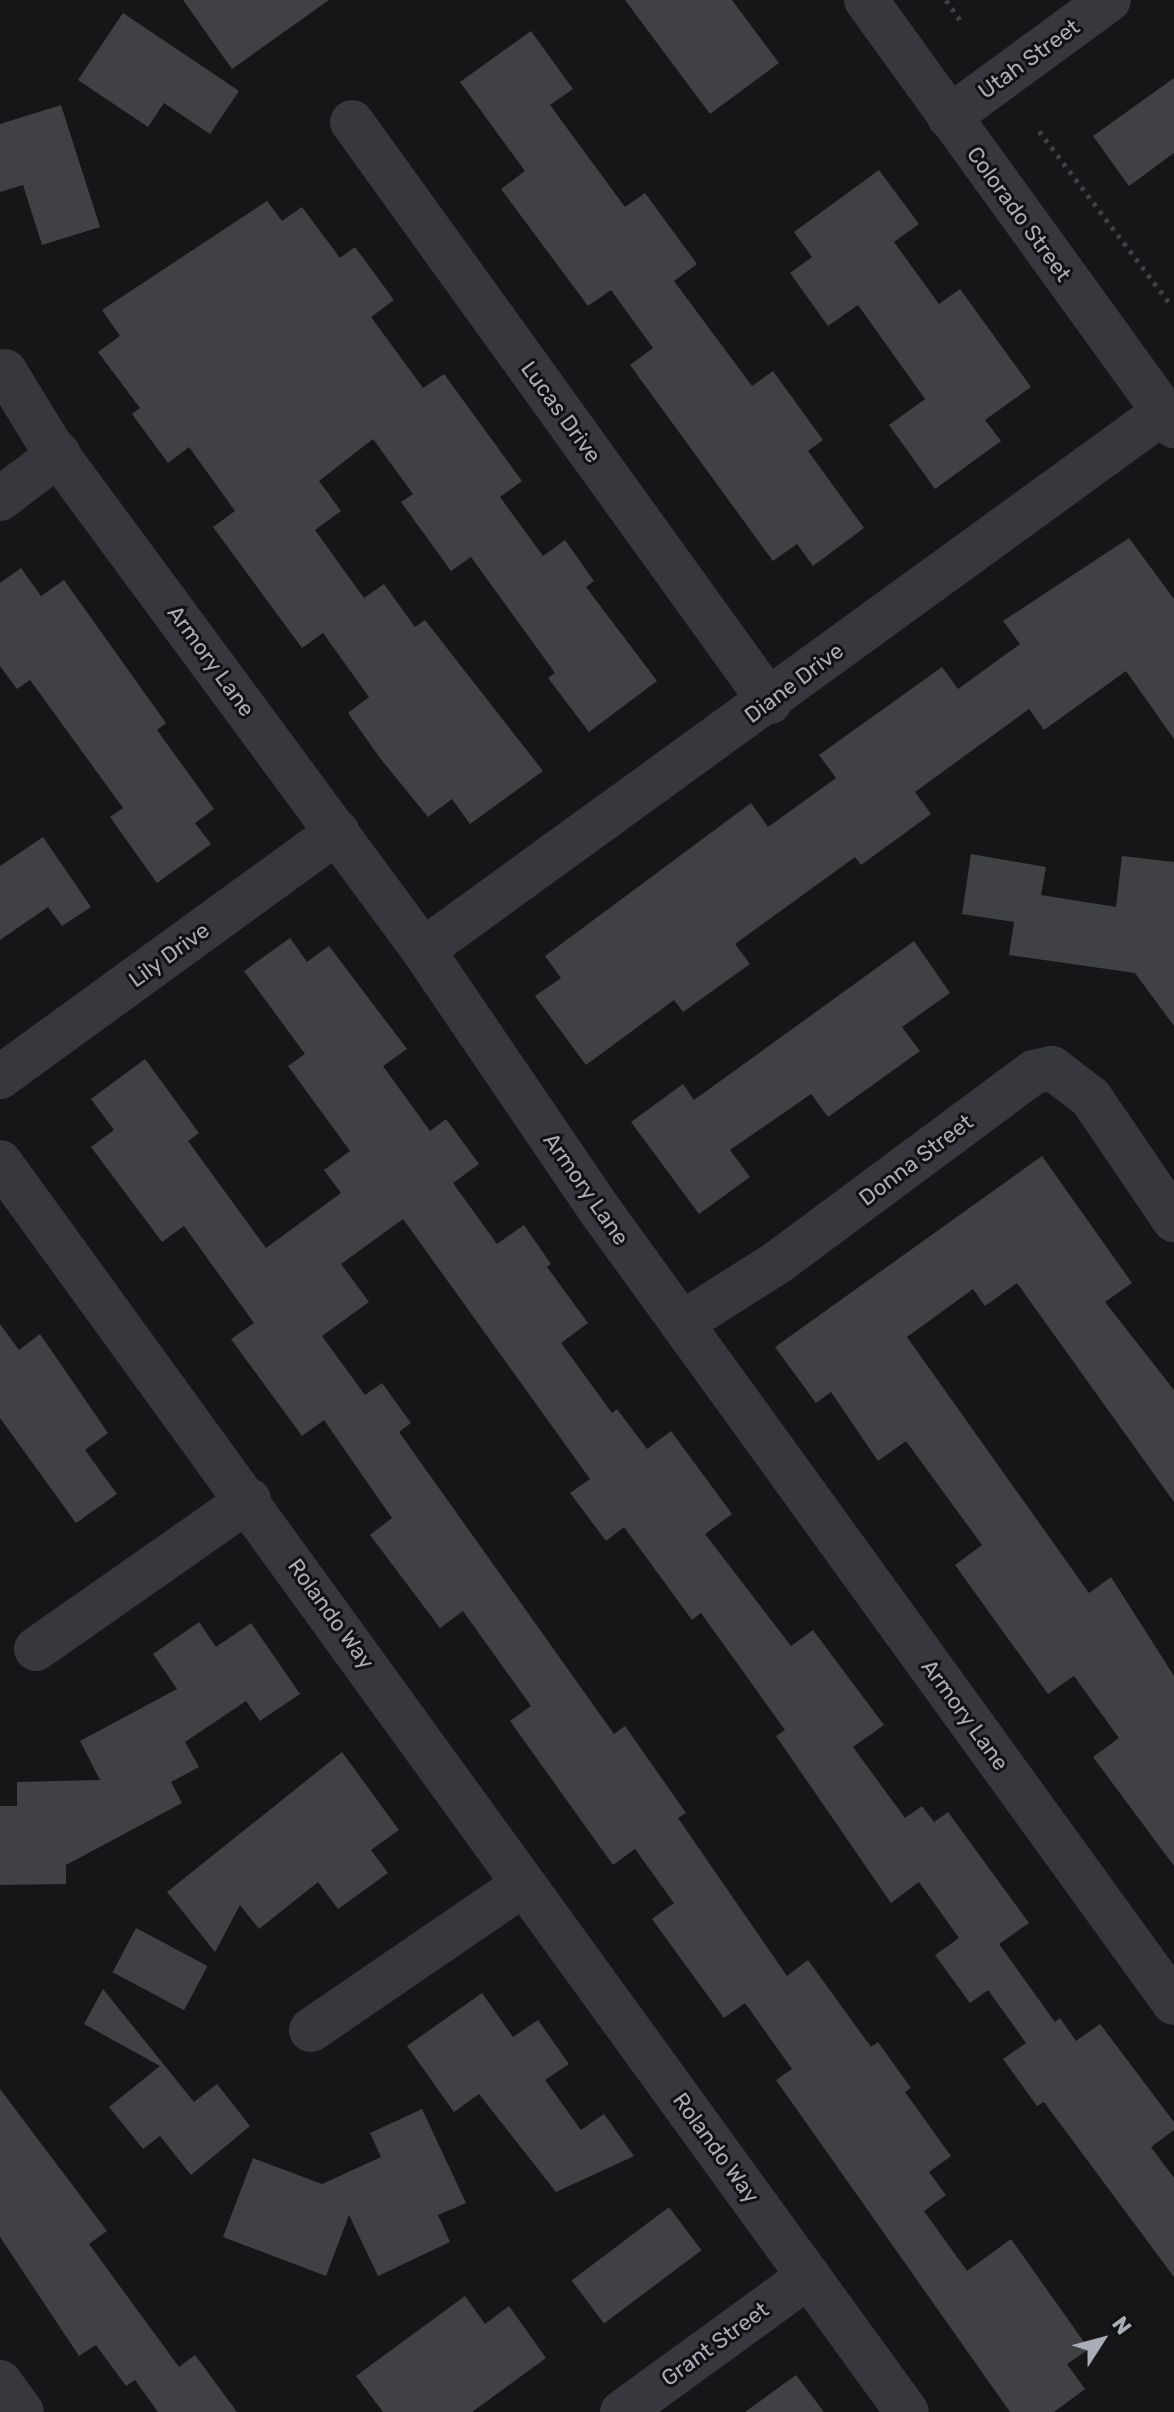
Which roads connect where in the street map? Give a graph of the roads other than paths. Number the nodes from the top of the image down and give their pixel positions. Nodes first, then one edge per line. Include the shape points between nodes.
1 (866, 0) edge
2 (1109, 0) edge
3 (949, 117) junction
4 (352, 122) dead end
5 (5, 371) dead end
6 (1169, 419) edge
7 (59, 454) junction
8 (0, 499) edge
9 (770, 702) junction
10 (337, 832) junction
11 (423, 950) junction
12 (0, 1077) edge
13 (0, 1162) edge
14 (1174, 1220) edge
15 (682, 1323) junction
16 (249, 1500) junction
17 (36, 1649) dead end
18 (524, 1884) junction
19 (1174, 2003) edge
20 (311, 2030) dead end
21 (809, 2276) junction
22 (0, 2382) edge
23 (22, 2412) edge
24 (622, 2412) edge
25 (907, 2412) edge

1 - 3 street, Colorado Street
2 - 3 street, Utah Street
3 - 6 street, Colorado Street
4 - 9 street, Lucas Drive
5 - 7 street, Armory Lane
6 - 9 street, Diane Drive
7 - 8 street
7 - 10 street, Armory Lane
9 - 11 street, Diane Drive
10 - 11 street, Armory Lane
10 - 12 street, Lily Drive
11 - 15 street, Armory Lane
13 - 16 street, Rolando Way
14 - 15 street, Donna Street via 1075,1080 1052,1068 1034,1072 778,1262
15 - 19 street, Armory Lane
16 - 17 street
16 - 18 street, Rolando Way
18 - 20 street
18 - 21 street, Rolando Way
21 - 24 street, Grant Street
21 - 25 street, Rolando Way
22 - 23 street

